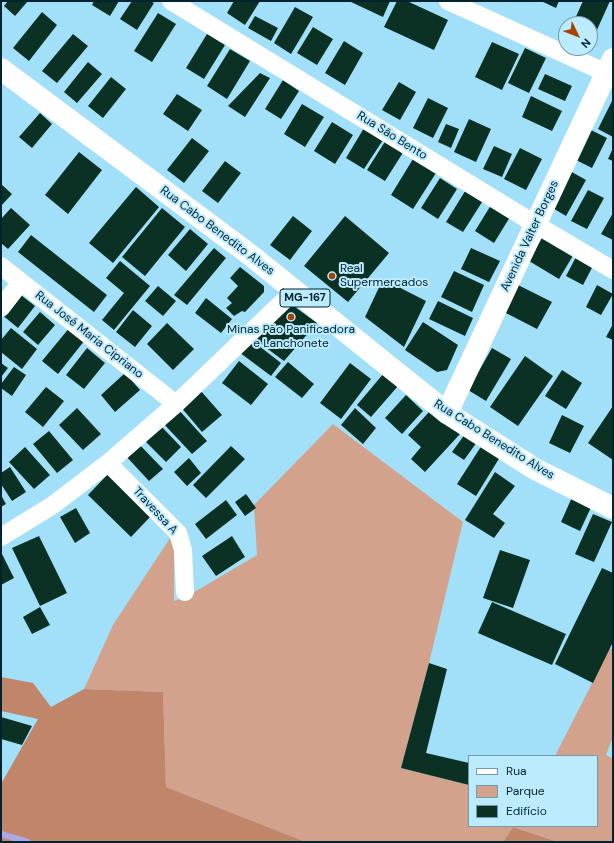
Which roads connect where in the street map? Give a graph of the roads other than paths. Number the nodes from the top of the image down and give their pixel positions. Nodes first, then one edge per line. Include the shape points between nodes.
1 (171, 1) edge
2 (448, 1) edge
3 (611, 69) edge
4 (1, 70) edge
5 (535, 224) junction
6 (1, 266) edge
7 (613, 270) edge
8 (21, 282) junction
9 (295, 290) junction
10 (1, 308) edge
11 (176, 404) junction
12 (447, 413) junction
13 (108, 463) junction
14 (613, 508) edge
15 (1, 537) edge
16 (184, 592) dead end

1 - 5 street, Rua São Bento
2 - 3 street
3 - 5 main road, Avenida Valter Borges
4 - 9 main road, Rua Cabo Benedito Alves / MG-167
5 - 7 street, Rua São Bento
5 - 12 main road, Avenida Valter Borges
6 - 8 street, Rua José Maria Cipriano
8 - 10 street
8 - 11 street, Rua José Maria Cipriano
9 - 11 street
9 - 12 main road, Rua Cabo Benedito Alves / MG-167
11 - 13 street
12 - 14 main road, Rua Cabo Benedito Alves / MG-167 via 535,469
13 - 15 street via 54,505
13 - 16 street, Travessa A via 178,533 183,550

